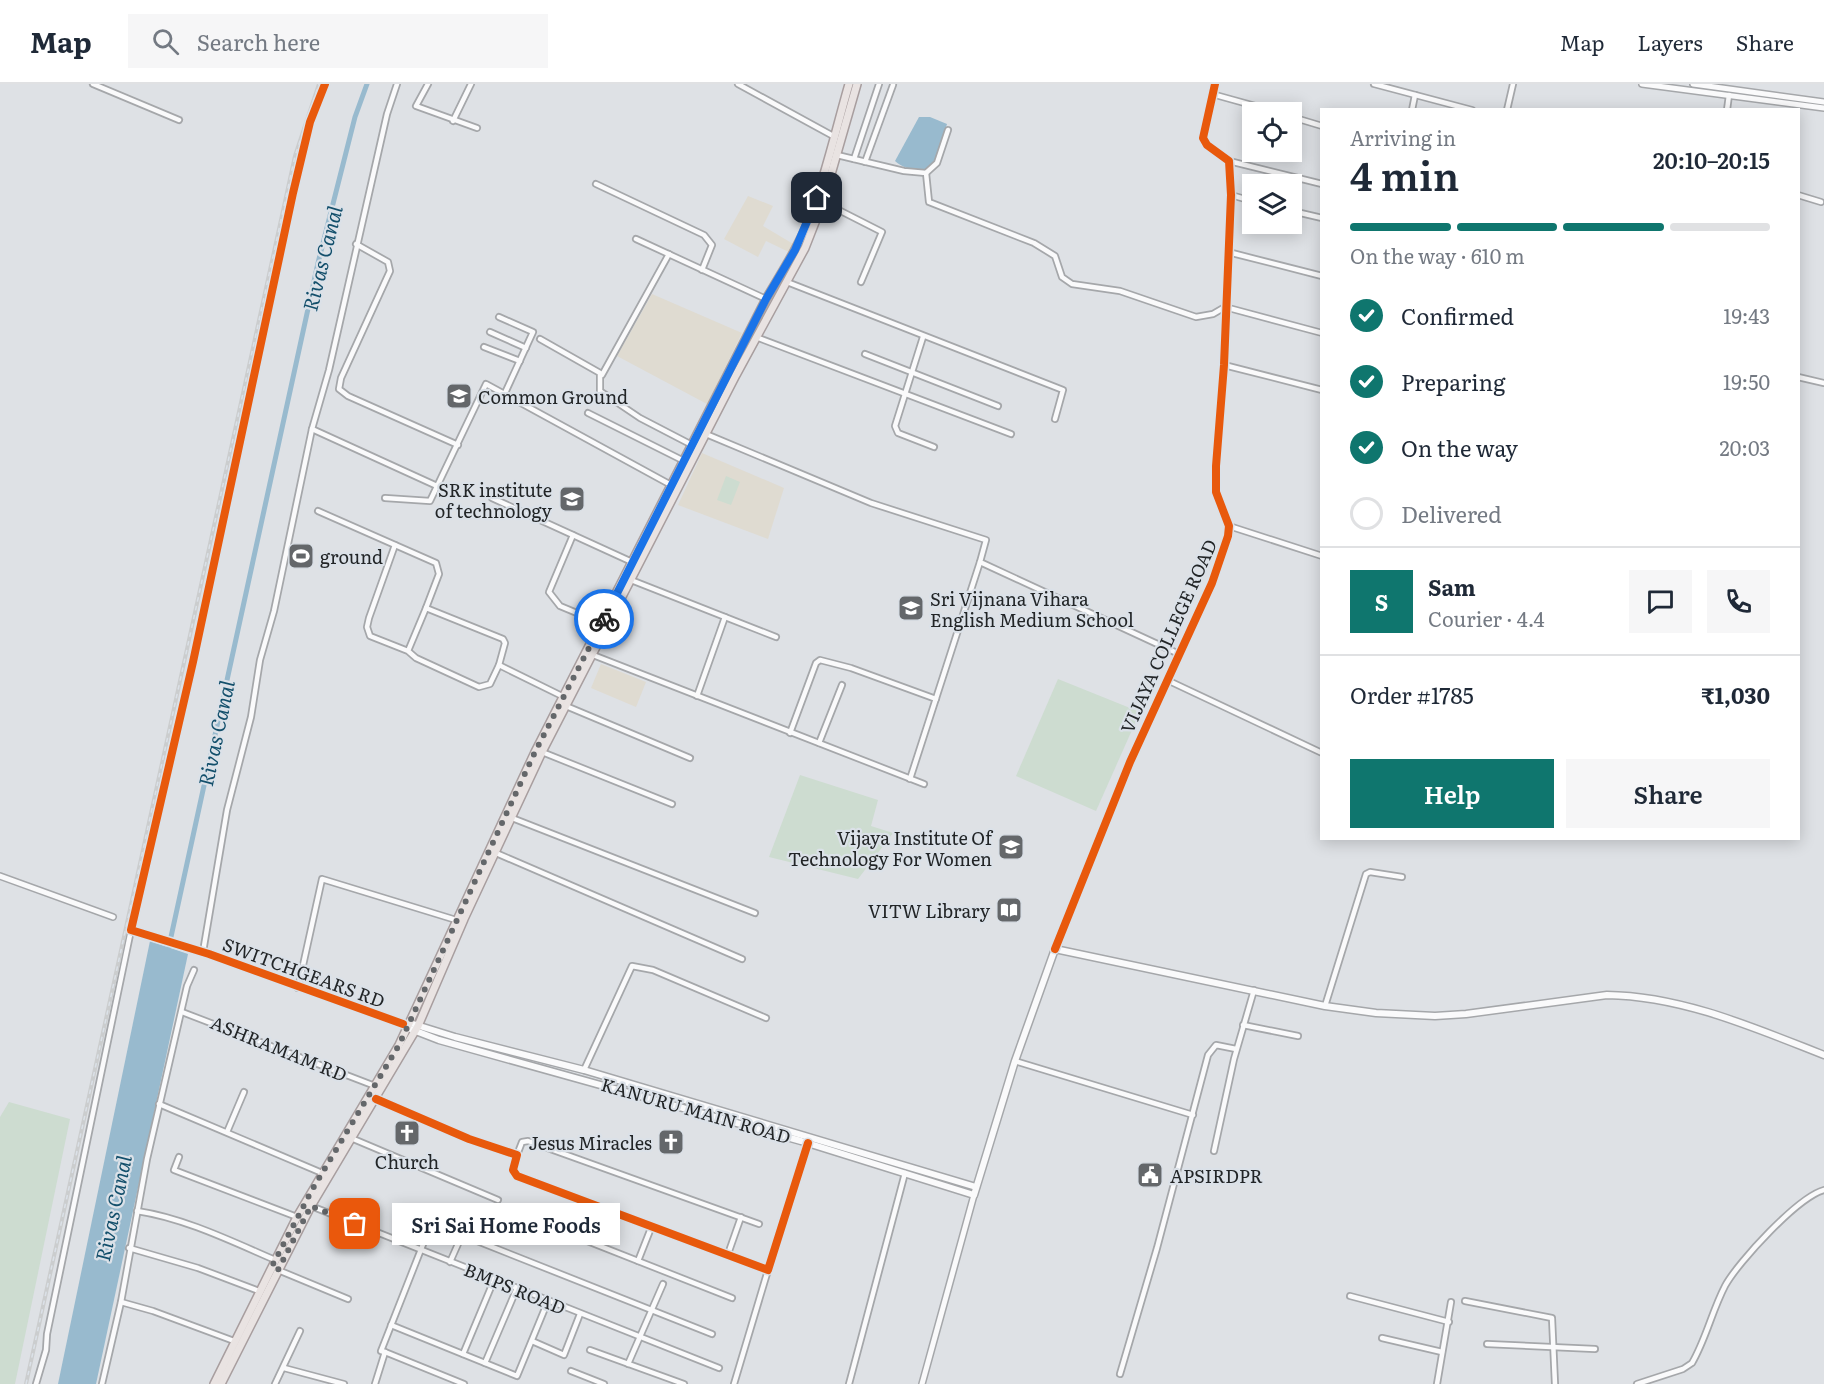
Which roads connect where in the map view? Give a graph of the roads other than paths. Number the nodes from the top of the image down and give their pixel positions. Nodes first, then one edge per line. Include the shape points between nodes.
1 (93, 84) edge
2 (325, 84) edge
3 (397, 84) edge
4 (428, 84) edge
5 (471, 84) edge
6 (738, 84) edge
7 (849, 84) edge
8 (857, 84) edge
9 (879, 84) edge
10 (1215, 84) edge
11 (1374, 84) edge
12 (1513, 84) edge
13 (1642, 84) edge
14 (1693, 84) edge
15 (893, 85) edge
16 (1212, 94) junction
17 (1415, 95) junction
18 (1729, 95) junction
19 (1242, 102) edge
20 (1824, 102) edge
21 (1412, 108) edge
22 (1464, 108) edge
23 (1507, 108) edge
24 (1727, 108) edge
25 (1824, 108) edge
26 (179, 120) dead end
27 (453, 120) junction
28 (1302, 120) edge
29 (1320, 125) edge
30 (477, 128) dead end
31 (948, 130) dead end
32 (835, 137) junction
33 (837, 155) junction
34 (854, 159) junction
35 (1229, 161) junction
36 (866, 162) junction
37 (926, 173) junction
38 (596, 184) dead end
39 (1320, 184) edge
40 (1231, 195) junction
41 (1800, 196) edge
42 (1242, 198) edge
43 (823, 202) junction
44 (1821, 202) dead end
45 (1302, 213) edge
46 (1320, 217) edge
47 (636, 239) dead end
48 (356, 244) junction
49 (1228, 252) junction
50 (669, 254) junction
51 (702, 270) junction
52 (1320, 275) edge
53 (787, 282) junction
54 (861, 282) dead end
55 (766, 299) junction
56 (1225, 307) junction
57 (499, 317) dead end
58 (490, 332) dead end
59 (1320, 332) edge
60 (756, 337) junction
61 (923, 337) junction
62 (540, 339) dead end
63 (484, 346) dead end
64 (526, 348) junction
65 (865, 354) dead end
66 (520, 361) junction
67 (1224, 365) junction
68 (911, 373) junction
69 (602, 375) junction
70 (1800, 377) edge
71 (1824, 383) edge
72 (1320, 389) edge
73 (505, 393) junction
74 (905, 394) junction
75 (998, 406) dead end
76 (588, 413) dead end
77 (1055, 419) dead end
78 (312, 429) junction
79 (706, 434) junction
80 (1011, 434) dead end
81 (459, 445) junction
82 (693, 446) junction
83 (934, 447) dead end
84 (684, 461) junction
85 (671, 485) junction
86 (437, 486) junction
87 (385, 498) dead end
88 (492, 498) dead end
89 (318, 511) dead end
90 (1229, 526) junction
91 (991, 533) dead end
92 (573, 535) junction
93 (986, 540) junction
94 (395, 545) junction
95 (1320, 555) edge
96 (632, 562) junction
97 (980, 562) junction
98 (632, 580) junction
99 (426, 608) junction
100 (725, 617) junction
101 (601, 623) junction
102 (776, 638) dead end
103 (408, 651) junction
104 (1179, 654) junction
105 (593, 655) junction
106 (499, 665) junction
107 (1167, 680) junction
108 (842, 685) dead end
109 (697, 696) junction
110 (936, 699) junction
111 (566, 701) junction
112 (790, 733) junction
113 (819, 743) junction
114 (542, 752) junction
115 (1320, 752) edge
116 (690, 758) dead end
117 (910, 779) junction
118 (924, 784) dead end
119 (672, 804) dead end
120 (512, 818) junction
121 (496, 853) junction
122 (0, 876) edge
123 (1402, 877) dead end
124 (755, 913) dead end
125 (113, 917) dead end
126 (456, 920) junction
127 (131, 930) junction
128 (1054, 949) junction
129 (203, 952) junction
130 (742, 959) dead end
131 (194, 970) dead end
132 (298, 988) junction
133 (1254, 990) junction
134 (1325, 1006) junction
135 (182, 1012) junction
136 (766, 1018) dead end
137 (1243, 1025) junction
138 (411, 1027) junction
139 (1298, 1036) dead end
140 (1236, 1050) junction
141 (1824, 1055) edge
142 (1015, 1061) junction
143 (584, 1070) junction
144 (375, 1086) junction
145 (244, 1092) dead end
146 (376, 1099) junction
147 (159, 1104) junction
148 (1193, 1115) junction
149 (727, 1116) junction
150 (227, 1132) junction
151 (351, 1138) junction
152 (808, 1143) junction
153 (1214, 1151) dead end
154 (867, 1153) junction
155 (516, 1155) junction
156 (179, 1157) dead end
157 (864, 1160) junction
158 (322, 1173) junction
159 (905, 1173) junction
160 (976, 1186) junction
161 (1824, 1190) edge
162 (974, 1195) junction
163 (498, 1200) dead end
164 (311, 1206) junction
165 (137, 1211) junction
166 (297, 1217) junction
167 (741, 1218) junction
168 (759, 1224) dead end
169 (651, 1228) junction
170 (462, 1235) junction
171 (572, 1235) dead end
172 (129, 1248) junction
173 (422, 1251) junction
174 (728, 1254) junction
175 (638, 1261) junction
176 (450, 1262) junction
177 (275, 1265) junction
178 (768, 1270) junction
179 (494, 1280) junction
180 (663, 1284) dead end
181 (517, 1288) junction
182 (259, 1291) junction
183 (1350, 1296) dead end
184 (732, 1298) dead end
185 (348, 1299) dead end
186 (548, 1301) junction
187 (1465, 1301) dead end
188 (121, 1302) junction
189 (1451, 1302) dead end
190 (652, 1309) junction
191 (580, 1314) junction
192 (1449, 1322) junction
193 (391, 1324) junction
194 (300, 1331) dead end
195 (712, 1334) dead end
196 (639, 1336) junction
197 (1382, 1338) dead end
198 (234, 1341) junction
199 (532, 1341) junction
200 (1487, 1344) dead end
201 (1552, 1347) junction
202 (1594, 1348) dead end
203 (590, 1350) dead end
204 (385, 1352) junction
205 (1442, 1352) junction
206 (463, 1354) junction
207 (485, 1363) junction
208 (628, 1364) junction
209 (284, 1368) junction
210 (719, 1368) dead end
211 (571, 1371) dead end
212 (1120, 1374) dead end
213 (36, 1384) edge
214 (102, 1384) edge
215 (214, 1384) edge
216 (221, 1384) edge
217 (275, 1384) edge
218 (344, 1384) edge
219 (375, 1384) edge
220 (464, 1384) edge
221 (604, 1384) edge
222 (684, 1384) edge
223 (734, 1384) edge
224 (849, 1384) edge
225 (922, 1384) edge
226 (1437, 1384) edge
227 (1555, 1384) edge
228 (1637, 1384) edge

1 - 26 street
2 - 127 street via 310,122 293,193 193,662
3 - 48 street
4 - 27 street via 416,106
5 - 27 street
6 - 32 street
7 - 32 main road
8 - 33 main road
9 - 34 street
10 - 16 street
11 - 17 street
12 - 23 street
13 - 18 street
14 - 20 street
15 - 36 street
16 - 19 street
16 - 35 street via 1203,138
17 - 21 street
17 - 22 street
18 - 24 street
18 - 25 street
27 - 30 street
28 - 29 street
31 - 37 street via 937,163
32 - 55 main road via 810,219
33 - 34 street
33 - 43 main road
34 - 36 street
35 - 39 street
35 - 40 street, VIJAYA COLLEGE ROAD
36 - 37 street
37 - 56 street via 929,202 1034,243 1055,256 1062,277 1072,284 1120,291 1196,317
38 - 51 street via 704,235 712,245
40 - 42 street
40 - 49 street, VIJAYA COLLEGE ROAD
41 - 44 street
43 - 53 main road
43 - 54 street via 882,232
45 - 46 street
47 - 50 street
48 - 78 street
48 - 81 street via 388,262 390,271 339,389
49 - 52 street
49 - 56 street, VIJAYA COLLEGE ROAD
50 - 51 street
50 - 69 street
51 - 55 street
53 - 60 main road
53 - 61 street
55 - 82 main road
56 - 59 street
56 - 67 street, VIJAYA COLLEGE ROAD
57 - 64 street via 533,332
58 - 64 street
60 - 74 street
60 - 79 main road
61 - 68 street
61 - 77 street via 1063,390
62 - 69 street
63 - 66 street
64 - 66 street
65 - 68 street
66 - 73 street
67 - 72 street
67 - 90 street, VIJAYA COLLEGE ROAD via 1216,485 1219,505
68 - 74 street
68 - 75 street
69 - 82 street via 600,391
70 - 71 street
73 - 81 street via 486,384
73 - 85 street
74 - 80 street
74 - 83 street via 896,430
76 - 84 street
78 - 86 street
78 - 129 street via 275,609 260,660 251,717 227,810
79 - 93 street via 861,499
79 - 98 main road
81 - 86 street
82 - 84 main road
84 - 85 main road
85 - 96 main road
86 - 87 street via 430,501
88 - 92 street
89 - 94 street
90 - 95 street
90 - 104 street, VIJAYA COLLEGE ROAD via 1224,552
91 - 93 street
92 - 96 street
92 - 101 street via 549,592 560,606
93 - 97 street
94 - 99 street via 439,567
94 - 103 street via 367,632
96 - 101 main road
97 - 104 street
97 - 110 street
98 - 100 street
98 - 105 main road
99 - 103 street
99 - 106 street via 503,639 505,648
100 - 102 street
100 - 109 street
101 - 111 main road
103 - 106 street via 479,687 490,684
104 - 107 street, VIJAYA COLLEGE ROAD
105 - 109 street
105 - 111 main road
106 - 111 street
107 - 115 street
107 - 128 street, VIJAYA COLLEGE ROAD
108 - 113 street
109 - 112 street
110 - 112 street via 820,660
110 - 117 street
111 - 114 main road
111 - 116 street
111 - 126 main road
112 - 113 street
113 - 117 street
114 - 119 street
114 - 120 main road
117 - 118 street
120 - 121 main road
120 - 124 street
121 - 130 street
121 - 138 main road
122 - 125 street
123 - 134 street via 1366,874
126 - 132 street via 322,879
126 - 138 main road
127 - 129 street, SWITCHGEARS RD
127 - 213 street
128 - 133 main road
128 - 142 main road
129 - 132 street, SWITCHGEARS RD
131 - 135 street
132 - 138 street, SWITCHGEARS RD
133 - 134 main road
133 - 137 street
134 - 141 main road via 1435,1016 1627,995 1734,1020
135 - 144 street, ASHRAMAM RD
135 - 147 street
136 - 143 street via 653,970 632,966
137 - 139 street
137 - 140 street
138 - 143 main road, KANURU MAIN ROAD
138 - 144 main road
138 - 146 main road
138 - 149 main road, KANURU MAIN ROAD
140 - 148 street via 1216,1045 1210,1051
140 - 153 street
142 - 148 street
142 - 160 main road
143 - 149 main road, KANURU MAIN ROAD
144 - 158 main road
145 - 150 street
146 - 151 main road
146 - 155 street
147 - 150 street
147 - 165 street
148 - 212 street
149 - 152 main road, KANURU MAIN ROAD
149 - 154 main road, KANURU MAIN ROAD
150 - 158 street
151 - 163 street
151 - 164 main road
152 - 157 main road, KANURU MAIN ROAD
152 - 178 street
154 - 157 main road
154 - 160 main road, KANURU MAIN ROAD
155 - 167 street via 522,1142 528,1142
155 - 169 street via 513,1170 517,1176
156 - 166 street via 174,1170
157 - 159 main road, KANURU MAIN ROAD
158 - 166 main road
159 - 162 main road, KANURU MAIN ROAD
159 - 224 street
160 - 162 main road
161 - 228 street via 1792,1211 1742,1262 1726,1284 1692,1363
162 - 225 street
164 - 173 street, BMPS ROAD
164 - 177 main road
165 - 172 street
165 - 177 street via 224,1238
166 - 177 main road
167 - 168 street
167 - 174 street
169 - 174 street
169 - 175 street
170 - 173 street via 433,1223
170 - 176 street
170 - 190 street
171 - 175 street
172 - 182 street
172 - 188 street
173 - 176 street, BMPS ROAD
173 - 193 street
174 - 178 street
175 - 184 street
176 - 179 street, BMPS ROAD
177 - 182 main road
177 - 185 street
177 - 216 main road
178 - 223 street
179 - 181 street, BMPS ROAD
179 - 206 street
180 - 190 street
181 - 186 street, BMPS ROAD
181 - 207 street
182 - 198 main road
183 - 192 street
186 - 191 street, BMPS ROAD
186 - 199 street
187 - 201 street via 1549,1316 1553,1320
188 - 198 street
188 - 214 street
189 - 192 street
190 - 195 street
190 - 196 street
191 - 196 street, BMPS ROAD
191 - 199 street via 564,1355
192 - 205 street
193 - 204 street via 381,1351
193 - 206 street
194 - 209 street
196 - 208 street
196 - 210 street, BMPS ROAD
197 - 205 street
198 - 215 main road
199 - 207 street via 517,1376
200 - 201 street
201 - 202 street
201 - 227 street
203 - 208 street
204 - 219 street
204 - 220 street
205 - 226 street
206 - 207 street
208 - 222 street
209 - 217 street
209 - 218 street
211 - 221 street

